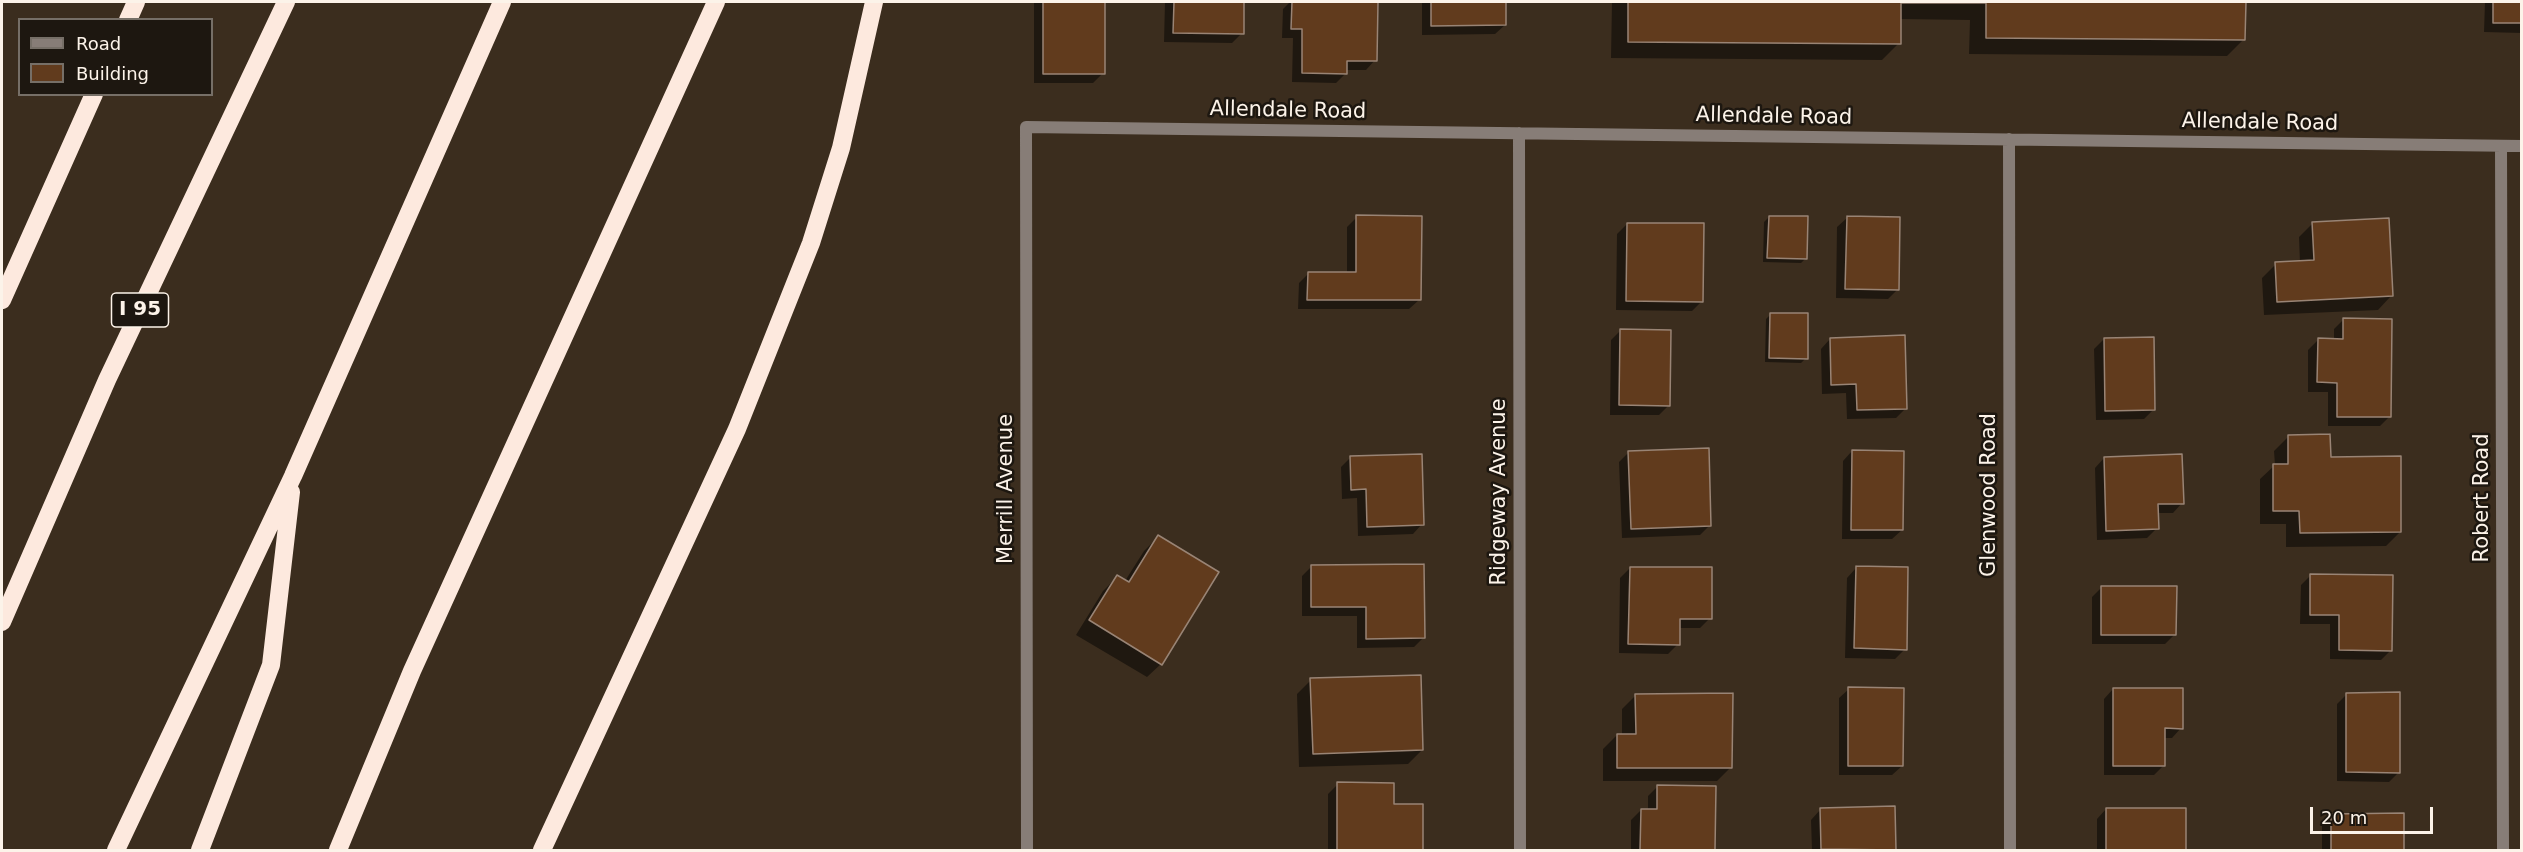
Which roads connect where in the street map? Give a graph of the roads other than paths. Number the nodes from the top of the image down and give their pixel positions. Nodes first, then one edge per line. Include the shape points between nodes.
1 (136, 2) edge
2 (286, 2) edge
3 (502, 2) edge
4 (716, 2) edge
5 (874, 2) edge
6 (129, 18) edge
7 (93, 96) edge
8 (1026, 127) joint
9 (1519, 133) junction
10 (2009, 139) junction
11 (2501, 146) junction
12 (2522, 146) edge
13 (2, 300) edge
14 (293, 476) junction
15 (2, 622) edge
16 (116, 850) edge
17 (200, 850) edge
18 (338, 850) edge
19 (542, 850) edge
20 (1028, 850) edge
21 (1520, 850) edge
22 (2010, 850) edge
23 (2503, 850) edge

1 - 6 highway
2 - 15 highway, I 95 via 107,380
3 - 14 highway
4 - 18 highway via 412,671
5 - 19 highway via 841,148 811,243 737,429
7 - 13 highway
8 - 9 street, Allendale Road
8 - 20 street, Merrill Avenue
9 - 10 street, Allendale Road
9 - 21 street, Ridgeway Avenue
10 - 11 street, Allendale Road
10 - 22 street, Glenwood Road
11 - 12 street, Allendale Road
11 - 23 street, Robert Road
14 - 16 highway
14 - 17 highway via 271,665

